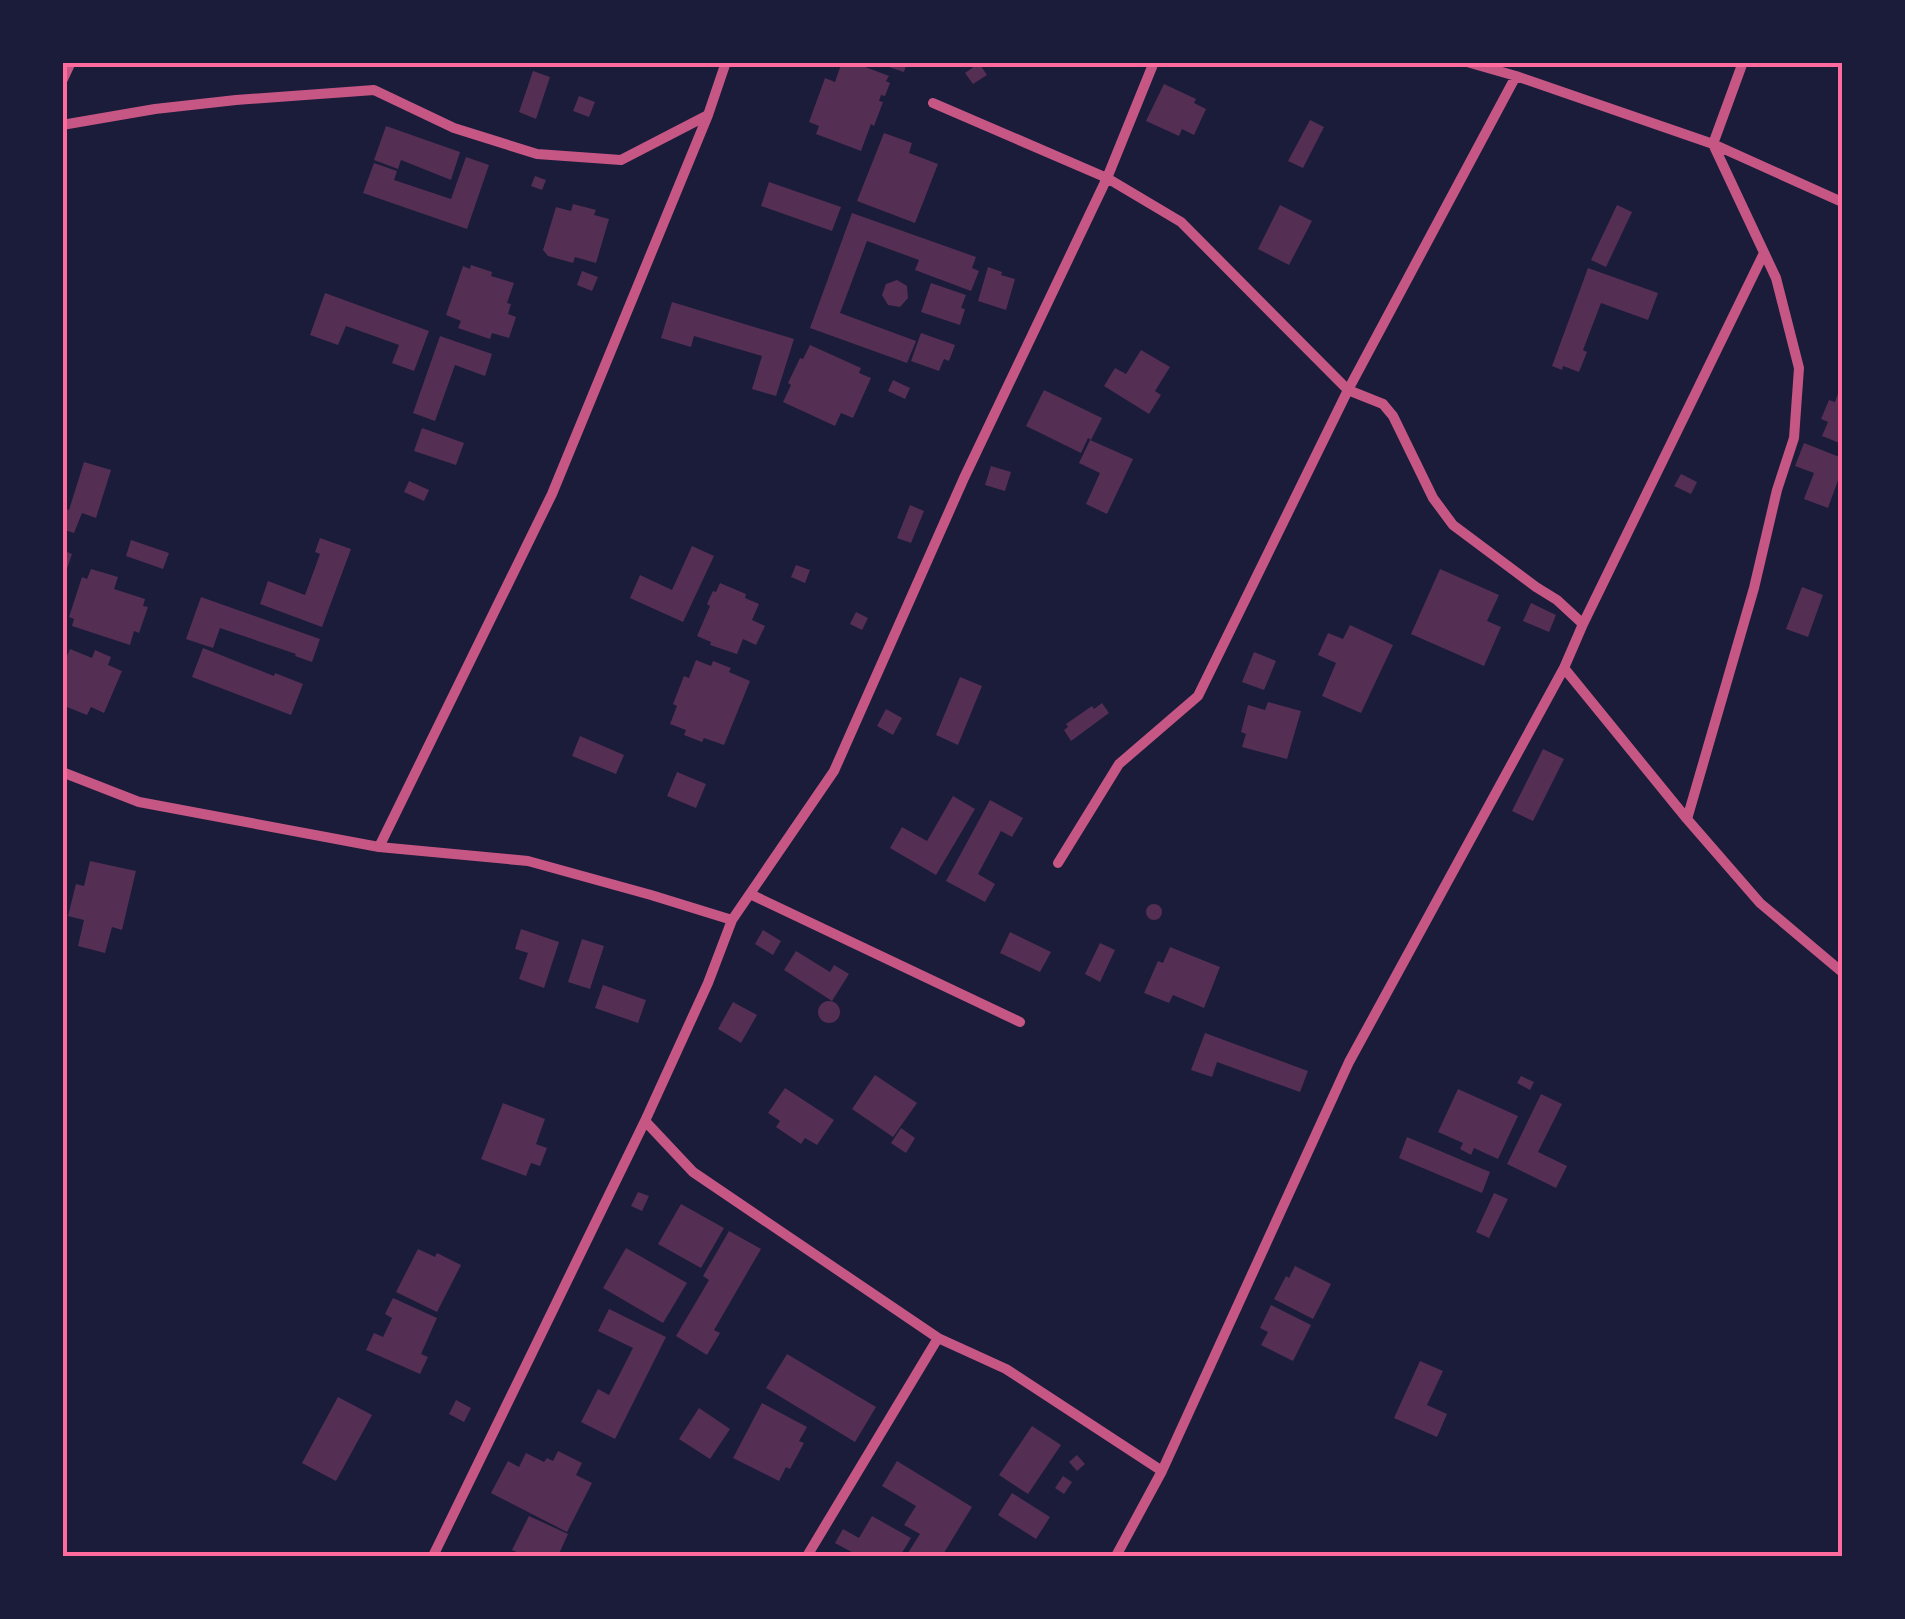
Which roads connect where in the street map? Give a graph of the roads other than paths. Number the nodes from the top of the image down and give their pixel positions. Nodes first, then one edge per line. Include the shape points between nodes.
1 (71, 62) edge
2 (726, 62) edge
3 (1154, 62) edge
4 (1467, 62) edge
5 (1743, 62) edge
6 (1516, 76) junction
7 (62, 81) edge
8 (933, 103) dead end
9 (708, 116) junction
10 (62, 125) edge
11 (1713, 144) junction
12 (1107, 178) junction
13 (1842, 202) edge
14 (1764, 253) junction
15 (1348, 390) junction
16 (1582, 624) junction
17 (1564, 668) junction
18 (62, 772) edge
19 (1687, 819) junction
20 (380, 847) junction
21 (1058, 863) dead end
22 (750, 894) junction
23 (732, 920) junction
24 (1842, 972) edge
25 (1020, 1022) dead end
26 (645, 1121) junction
27 (938, 1338) junction
28 (1162, 1471) junction
29 (434, 1556) edge
30 (807, 1556) edge
31 (1116, 1556) edge

1 - 7 street
2 - 9 street
3 - 12 street
4 - 6 street
5 - 11 street
6 - 11 street
6 - 15 street
8 - 12 street
9 - 10 street via 621,160 537,154 454,128 374,90 154,109
9 - 20 street via 552,494
11 - 13 street
11 - 14 street
12 - 15 street via 1181,222
12 - 22 street via 834,770
14 - 16 street
14 - 19 street via 1800,368 1794,438
15 - 16 street via 1393,416 1453,525
15 - 21 street via 1198,696 1119,764
16 - 17 street
17 - 19 street
17 - 28 street via 1349,1062
18 - 20 street via 139,802
19 - 24 street via 1760,903
20 - 23 street via 528,861
22 - 23 street
22 - 25 street
23 - 26 street
26 - 27 street via 693,1172
26 - 29 street
27 - 28 street via 1006,1369
27 - 30 street
28 - 31 street

